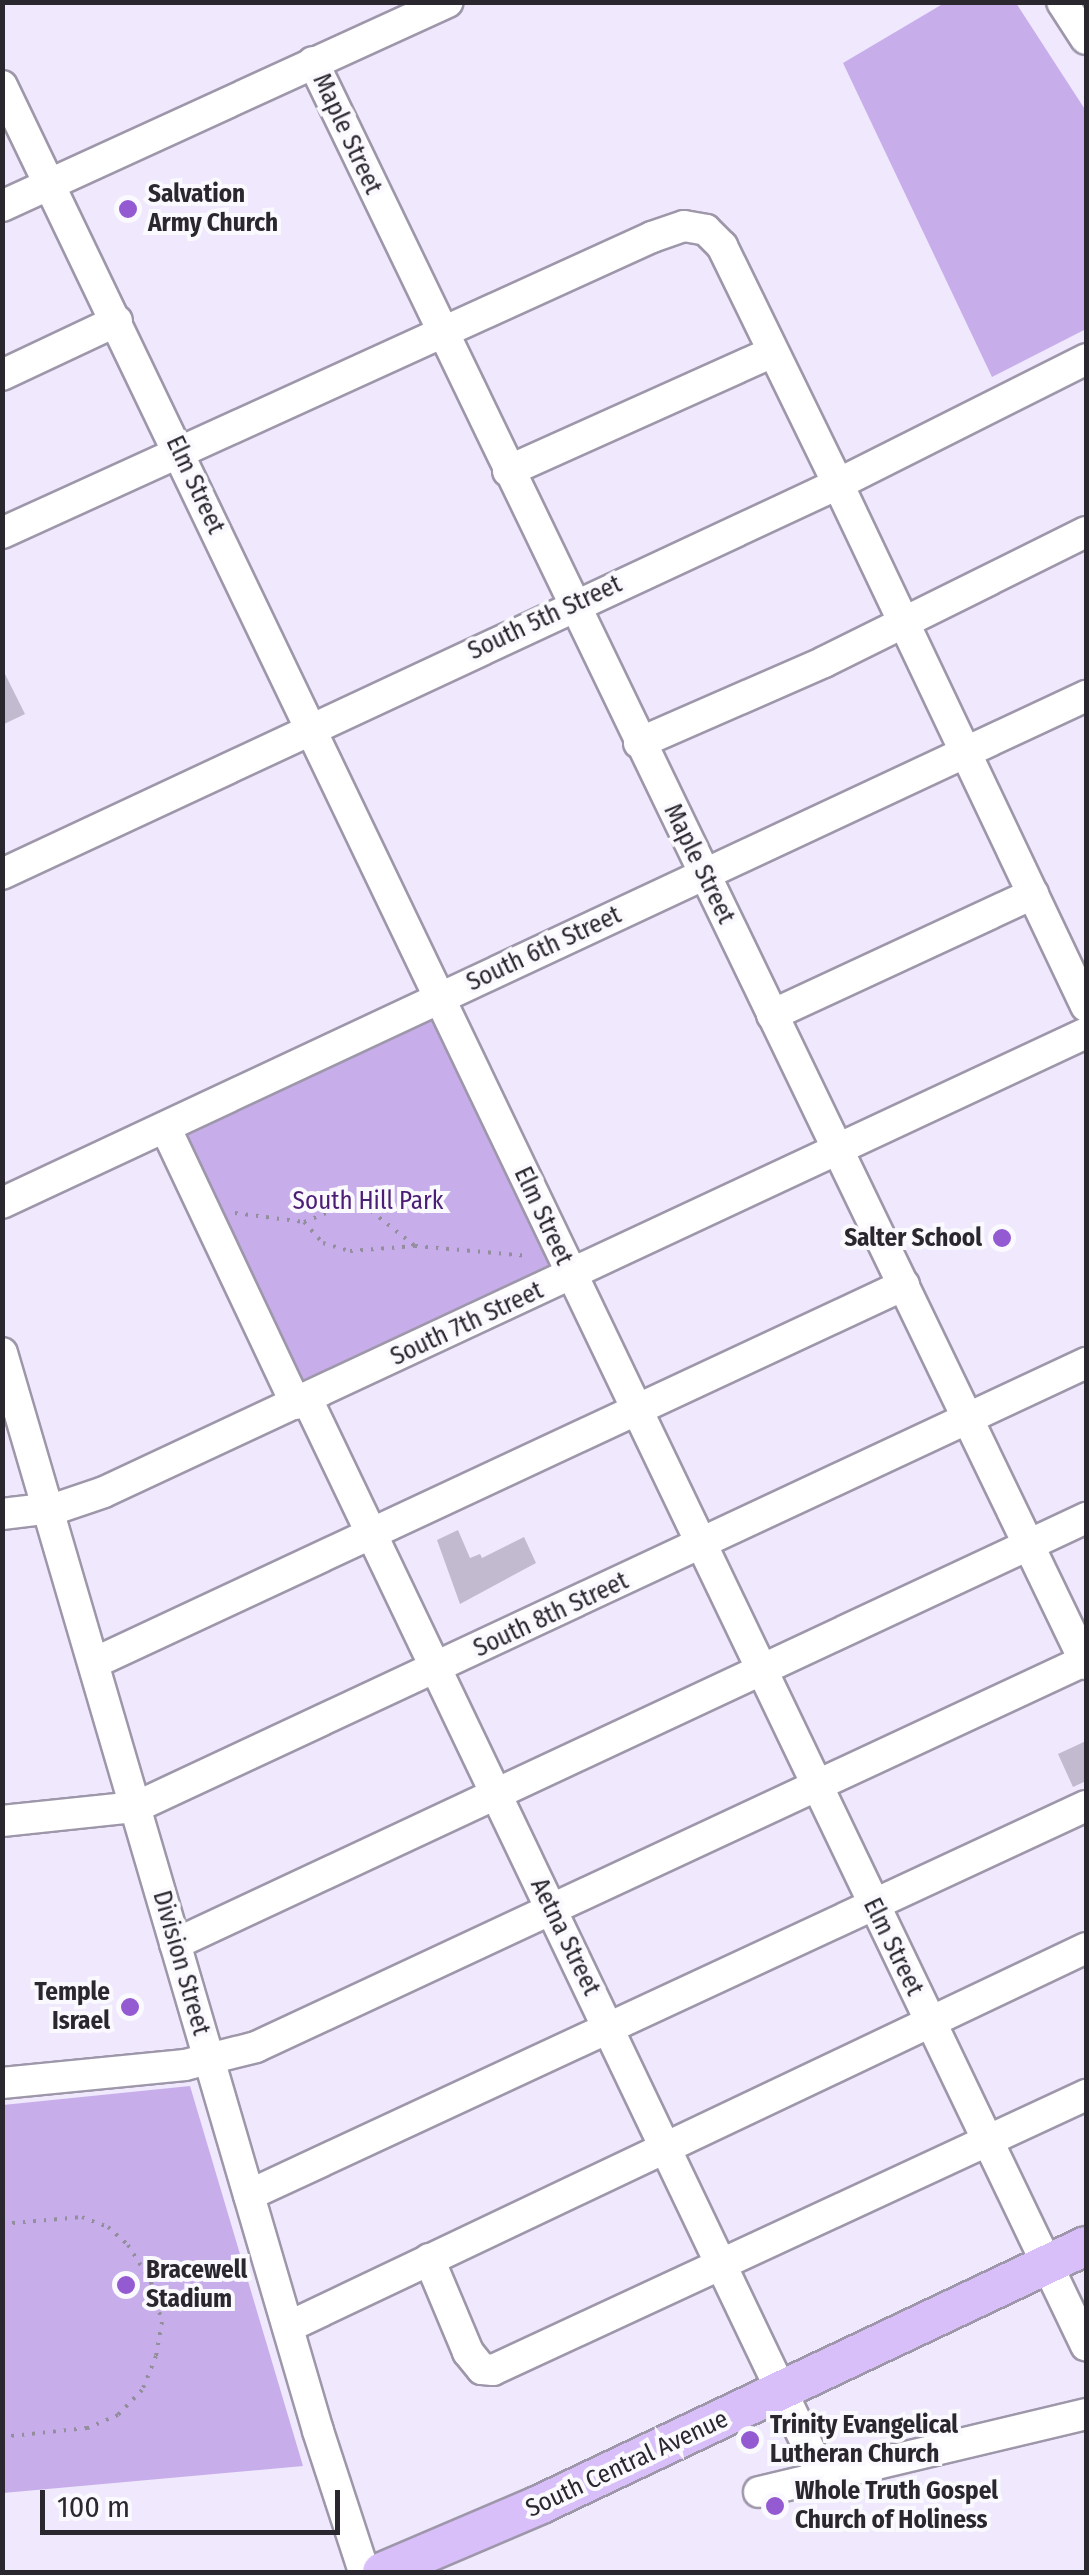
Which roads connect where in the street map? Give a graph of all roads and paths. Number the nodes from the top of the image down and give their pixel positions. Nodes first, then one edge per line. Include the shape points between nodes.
1 (447, 2) edge
2 (1062, 2) edge
3 (1086, 39) edge
4 (313, 62) junction
5 (2, 86) edge
6 (50, 185) junction
7 (2, 206) edge
8 (117, 322) junction
9 (442, 333) junction
10 (773, 352) junction
11 (1086, 359) edge
12 (2, 375) edge
13 (179, 452) junction
14 (508, 471) junction
15 (838, 484) junction
16 (1086, 532) edge
17 (2, 533) edge
18 (572, 606) junction
19 (904, 623) junction
20 (1086, 696) edge
21 (310, 728) junction
22 (639, 742) junction
23 (967, 756) junction
24 (2, 874) edge
25 (704, 874) junction
26 (1033, 894) junction
27 (441, 998) junction
28 (1086, 1006) edge
29 (772, 1015) junction
30 (1086, 1033) edge
31 (166, 1129) junction
32 (838, 1149) junction
33 (2, 1204) edge
34 (204, 1209) junction
35 (304, 1222) junction
36 (414, 1246) junction
37 (530, 1256) dead end
38 (570, 1275) junction
39 (904, 1285) junction
40 (3, 1359) edge
41 (1086, 1363) edge
42 (301, 1401) junction
43 (636, 1412) junction
44 (969, 1418) junction
45 (49, 1508) junction
46 (2, 1514) edge
47 (1086, 1518) edge
48 (371, 1532) junction
49 (700, 1544) junction
50 (1029, 1545) junction
51 (1086, 1662) edge
52 (94, 1663) junction
53 (436, 1669) junction
54 (759, 1670) junction
55 (814, 1785) junction
56 (495, 1791) junction
57 (1086, 1806) edge
58 (136, 1807) junction
59 (2, 1821) edge
60 (872, 1906) junction
61 (552, 1907) junction
62 (176, 1944) junction
63 (1086, 1948) edge
64 (929, 2022) junction
65 (609, 2028) junction
66 (210, 2061) junction
67 (2, 2083) edge
68 (1086, 2095) edge
69 (987, 2143) junction
70 (665, 2146) junction
71 (249, 2195) junction
72 (2, 2224) edge
73 (1086, 2246) edge
74 (428, 2259) junction
75 (1047, 2265) junction
76 (722, 2266) junction
77 (288, 2327) junction
78 (1086, 2346) edge
79 (782, 2391) junction
80 (1086, 2414) edge
81 (2, 2438) edge
82 (822, 2476) junction
83 (759, 2492) dead end
84 (364, 2572) edge
85 (382, 2572) edge

1 - 4 street
2 - 3 street
4 - 6 street
4 - 9 street, Maple Street
5 - 6 street, Elm Street
6 - 7 street
6 - 8 street, Elm Street
8 - 12 street
8 - 13 street, Elm Street
9 - 10 street via 652,237 696,226 722,246
9 - 13 street
9 - 14 street, Maple Street
10 - 14 street
10 - 15 street
11 - 15 street, South 5th Street
13 - 17 street
13 - 21 street, Elm Street
14 - 18 street, Maple Street
15 - 18 street, South 5th Street
15 - 19 street
16 - 19 street
18 - 21 street, South 5th Street
18 - 22 street, Maple Street
19 - 22 street
19 - 23 street
20 - 23 street, South 6th Street
21 - 24 street, South 5th Street
21 - 27 street, Elm Street
22 - 25 street, Maple Street
23 - 25 street, South 6th Street
23 - 26 street
25 - 27 street, South 6th Street
25 - 29 street, Maple Street
26 - 28 street
26 - 29 street
27 - 31 street, South 6th Street
27 - 38 street, Elm Street
29 - 32 street, Maple Street
30 - 32 street, South 7th Street
31 - 33 street, South 6th Street
31 - 34 street, Aetna Street
32 - 38 street, South 7th Street
32 - 39 street, Maple Street
34 - 35 path
34 - 42 street, Aetna Street
35 - 36 path via 323,1242 350,1251
35 - 36 path via 336,1209 371,1211
36 - 37 path
38 - 42 street, South 7th Street
38 - 43 street, Elm Street
39 - 43 street
39 - 44 street, Maple Street
40 - 45 street, Division Street
41 - 44 street, South 8th Street
42 - 45 street, South 7th Street via 104,1492
42 - 48 street, Aetna Street
43 - 48 street
43 - 49 street, Elm Street
44 - 49 street, South 8th Street
44 - 50 street, Maple Street
45 - 46 street, South 7th Street
45 - 52 street, Division Street
47 - 50 street
48 - 52 street
48 - 53 street, Aetna Street
49 - 53 street, South 8th Street
49 - 54 street, Elm Street
50 - 51 street, Maple Street
50 - 54 street
51 - 55 street
52 - 58 street, Division Street
53 - 56 street, Aetna Street
53 - 58 street, South 8th Street
54 - 55 street, Elm Street
54 - 56 street
55 - 60 street, Elm Street
55 - 61 street
56 - 61 street, Aetna Street
56 - 62 street
57 - 60 street
58 - 59 street, South 8th Street
58 - 62 street, Division Street
60 - 64 street, Elm Street
60 - 65 street
61 - 65 street, Aetna Street
61 - 66 street via 256,2047
62 - 66 street, Division Street
63 - 64 street
64 - 69 street, Elm Street
64 - 70 street
65 - 70 street, Aetna Street
65 - 71 street
66 - 67 street
66 - 71 street, Division Street
68 - 69 street
69 - 75 street, Elm Street
69 - 76 street
70 - 74 street
70 - 76 street, Aetna Street
71 - 77 street, Division Street
72 - 81 path via 82,2218 108,2227 151,2282 162,2322 142,2390 118,2415 87,2428
73 - 75 main road, South Central Avenue
74 - 76 street via 468,2352 482,2369 493,2370
74 - 77 street
75 - 78 street, Elm Street
75 - 79 main road, South Central Avenue
76 - 79 street, Aetna Street
77 - 84 street, Division Street
79 - 82 street, Aetna Street
79 - 85 main road, South Central Avenue via 540,2506
80 - 82 street
82 - 83 street

